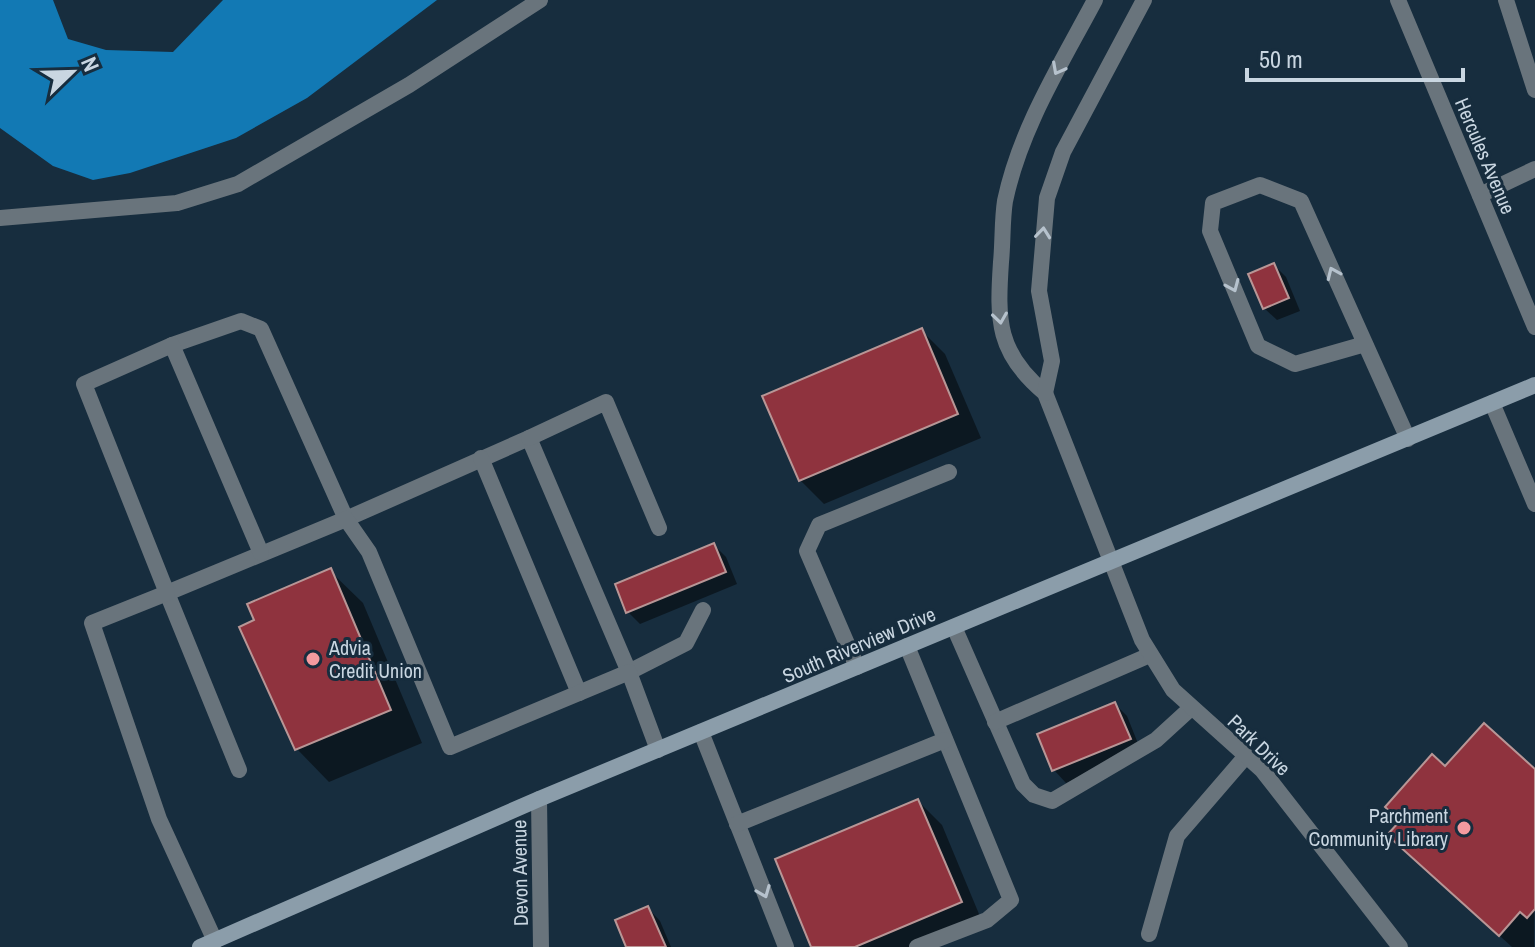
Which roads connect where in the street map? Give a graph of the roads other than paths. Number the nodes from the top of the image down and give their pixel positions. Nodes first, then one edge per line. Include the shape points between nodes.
1 (540, 0) edge
2 (1095, 0) edge
3 (1144, 0) edge
4 (1398, 0) edge
5 (1506, 0) edge
6 (1535, 90) edge
7 (1535, 169) edge
8 (1480, 195) junction
9 (0, 218) edge
10 (1535, 327) edge
11 (1365, 344) junction
12 (172, 345) junction
13 (1535, 385) edge
14 (1045, 393) junction
15 (1492, 403) junction
16 (529, 438) junction
17 (1408, 439) junction
18 (481, 458) junction
19 (949, 472) dead end
20 (1530, 477) edge
21 (1535, 504) edge
22 (346, 519) junction
23 (659, 528) dead end
24 (261, 553) junction
25 (1113, 561) junction
26 (167, 593) junction
27 (703, 610) dead end
28 (954, 627) junction
29 (907, 646) junction
30 (1150, 655) junction
31 (857, 667) junction
32 (629, 672) junction
33 (579, 693) junction
34 (1191, 708) junction
35 (995, 722) junction
36 (701, 732) junction
37 (945, 740) junction
38 (658, 750) junction
39 (1246, 756) junction
40 (239, 770) dead end
41 (539, 799) junction
42 (740, 830) junction
43 (1149, 934) dead end
44 (208, 944) edge
45 (541, 947) edge
46 (786, 947) edge
47 (917, 947) edge
48 (1400, 947) edge

1 - 9 street via 409,85 238,184 177,203
2 -> 14 street via 1032,119 1005,201 998,308 1004,342 1019,371
14 -> 3 street via 1052,361 1039,291 1047,198 1063,152
4 - 8 street, Hercules Avenue
5 - 6 street
7 - 8 street
8 - 10 street, Hercules Avenue
11 -> 11 street via 1301,201 1260,185 1213,203 1210,231 1258,346 1295,364
11 - 17 street
12 - 22 street via 241,321 261,329
12 - 24 street
12 - 26 street via 84,384
13 - 15 street, South Riverview Drive
14 - 25 street, Park Drive
15 - 17 street, South Riverview Drive
15 - 20 street
16 - 18 street
16 - 23 street via 606,402
16 - 32 street
17 - 25 street, South Riverview Drive
18 - 22 street
18 - 33 street
19 - 31 street via 819,525 811,538 807,551
20 - 21 street
22 - 24 street
22 - 33 street via 369,552 450,747
24 - 26 street
25 - 28 street, South Riverview Drive
25 - 30 street, Park Drive
26 - 40 street
26 - 44 street via 92,623
27 - 32 street via 686,643
28 - 29 street, South Riverview Drive
28 - 35 street
29 - 31 street, South Riverview Drive
29 - 37 street
30 - 34 street, Park Drive
30 - 35 street
31 - 36 street, South Riverview Drive
32 - 33 street
32 - 38 street
34 - 35 street via 1156,740 1052,801 1023,784
34 - 39 street, Park Drive
36 - 38 street, South Riverview Drive
36 - 42 street
37 - 42 street
37 - 47 street via 1011,900 987,920
38 - 41 street, South Riverview Drive
39 - 43 street via 1177,836
39 - 48 street, Park Drive via 1298,814
41 - 44 street, South Riverview Drive
41 - 45 street, Devon Avenue
42 -> 46 street

